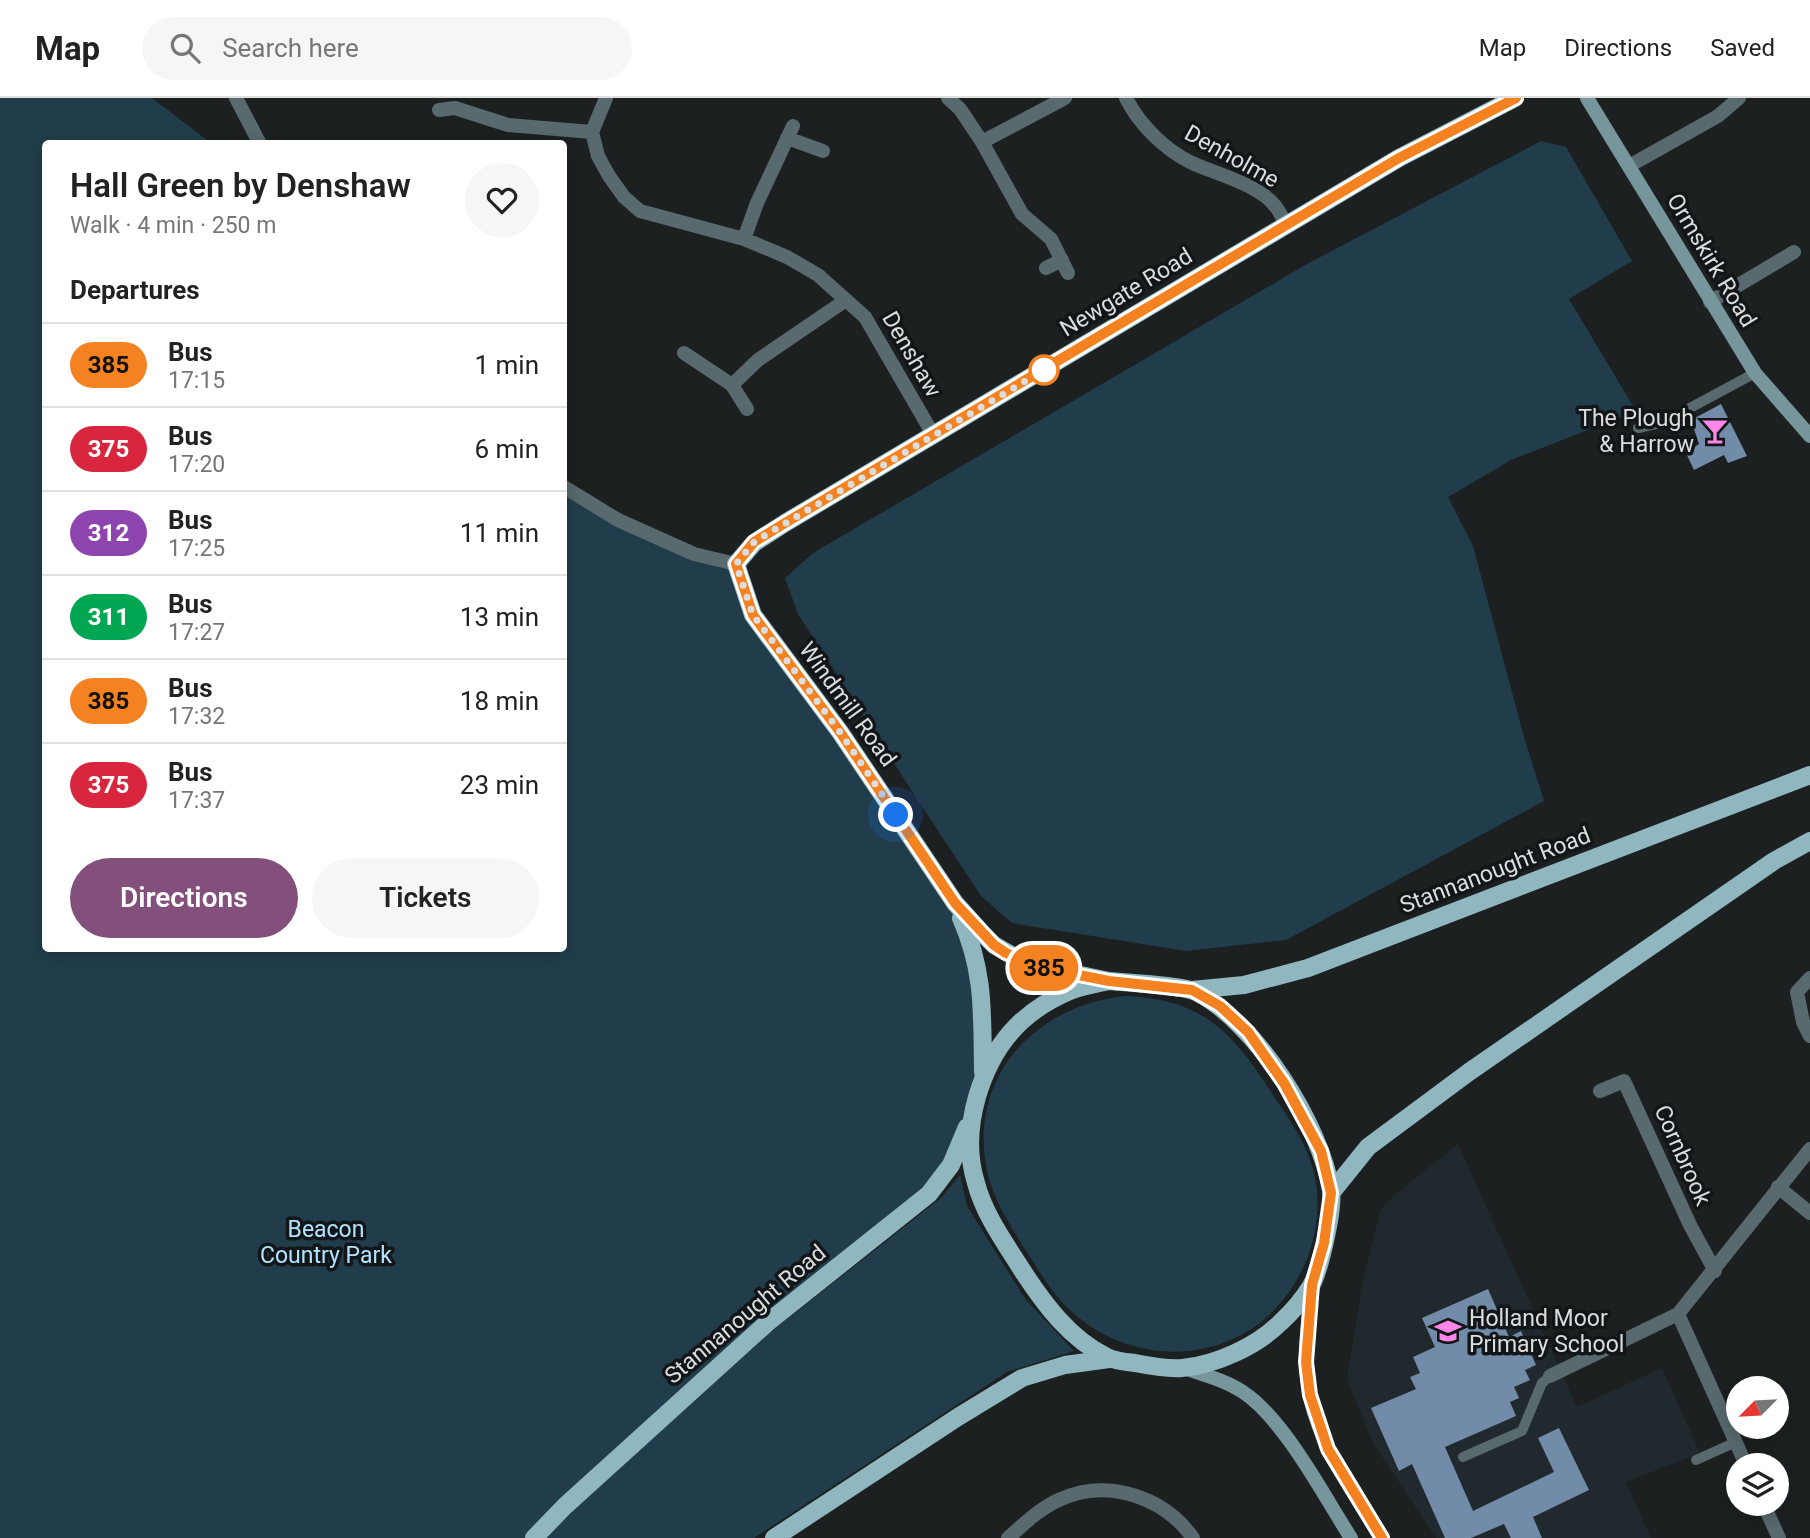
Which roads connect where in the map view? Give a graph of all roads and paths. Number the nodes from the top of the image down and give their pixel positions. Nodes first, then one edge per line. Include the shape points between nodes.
1 (236, 98) edge
2 (606, 98) edge
3 (948, 98) edge
4 (1065, 98) edge
5 (1126, 98) edge
6 (1516, 98) edge
7 (1587, 98) edge
8 (1740, 98) edge
9 (455, 103) edge
10 (439, 110) dead end
11 (592, 132) junction
12 (258, 140) edge
13 (982, 142) junction
14 (824, 151) dead end
15 (1629, 166) junction
16 (1287, 226) junction
17 (744, 239) junction
18 (1794, 252) dead end
19 (1046, 268) dead end
20 (846, 300) junction
21 (1710, 302) junction
22 (684, 353) dead end
23 (1755, 373) junction
24 (732, 385) junction
25 (747, 409) dead end
26 (1638, 428) dead end
27 (933, 436) junction
28 (1810, 436) edge
29 (567, 489) edge
30 (736, 564) junction
31 (1810, 775) edge
32 (1810, 841) edge
33 (955, 903) junction
34 (1810, 978) edge
35 (1109, 981) junction
36 (1192, 990) junction
37 (1810, 1036) edge
38 (983, 1076) junction
39 (1600, 1091) dead end
40 (971, 1118) junction
41 (1810, 1149) edge
42 (1778, 1187) junction
43 (1331, 1193) junction
44 (1810, 1213) edge
45 (1714, 1271) junction
46 (1312, 1285) junction
47 (1678, 1314) junction
48 (1109, 1359) junction
49 (1182, 1368) junction
50 (1550, 1376) joint
51 (1736, 1442) junction
52 (1741, 1453) edge
53 (1463, 1457) dead end
54 (1696, 1460) dead end
55 (1769, 1516) edge
56 (534, 1538) edge
57 (774, 1538) edge
58 (1008, 1538) edge
59 (1193, 1538) edge
60 (1351, 1538) edge
61 (1382, 1538) edge
62 (1779, 1538) edge

1 - 12 street
2 - 11 street
3 - 13 street
4 - 13 street
5 - 16 street, Denholme via 1157,139 1188,161 1262,194 1276,206
6 - 16 main road, Newgate Road via 1399,158
7 - 15 main road, Ormskirk Road
8 - 15 street via 1718,116
9 - 10 street
9 - 11 street via 508,125
11 - 17 street, Denshaw via 609,176 640,211
13 - 19 street via 1022,214 1051,239 1065,267
14 - 17 street via 790,132
15 - 21 main road, Ormskirk Road
16 - 27 main road, Newgate Road
17 - 20 street, Denshaw via 818,275
18 - 21 street
20 - 24 street via 758,360
20 - 27 street, Denshaw via 865,317
21 - 23 main road, Ormskirk Road
22 - 24 street
23 - 26 lane via 1690,408 1683,418
23 - 28 main road, Ormskirk Road
24 - 25 street
27 - 30 main road, Newgate Road via 754,542
29 - 30 street via 631,526 694,554
30 - 33 main road, Windmill Road via 753,615 840,732
31 - 36 main road, Stannanought Road via 1308,968 1244,985
32 - 43 main road via 1774,860 1469,1072 1368,1147
33 - 35 main road, Windmill Road via 1006,953 1038,967
33 - 38 main road, Windmill Road via 978,962
34 - 37 street via 1797,992
35 - 36 main road
35 - 38 main road via 1071,990 1042,1006 1000,1044
36 - 43 main road via 1220,1006 1248,1032 1272,1066 1321,1151
38 - 40 main road
39 - 45 street, Cornbrook via 1624,1081
40 - 48 main road via 970,1158 987,1212 1041,1300 1065,1327
40 - 56 main road, Stannanought Road via 951,1165 929,1194 767,1322
41 - 42 street
42 - 44 street
42 - 45 street
43 - 46 main road
45 - 47 street
46 - 49 main road via 1270,1333 1222,1358
46 - 61 main road via 1306,1362 1310,1395 1328,1449
47 - 50 street
47 - 51 street
48 - 49 main road
48 - 57 main road via 1065,1365 1022,1378
49 - 60 main road via 1222,1380 1264,1409
50 - 53 lane via 1542,1383 1522,1431
51 - 52 street
51 - 54 lane
55 - 62 street
58 - 59 street via 1050,1504 1074,1494 1100,1491 1125,1493 1155,1504

